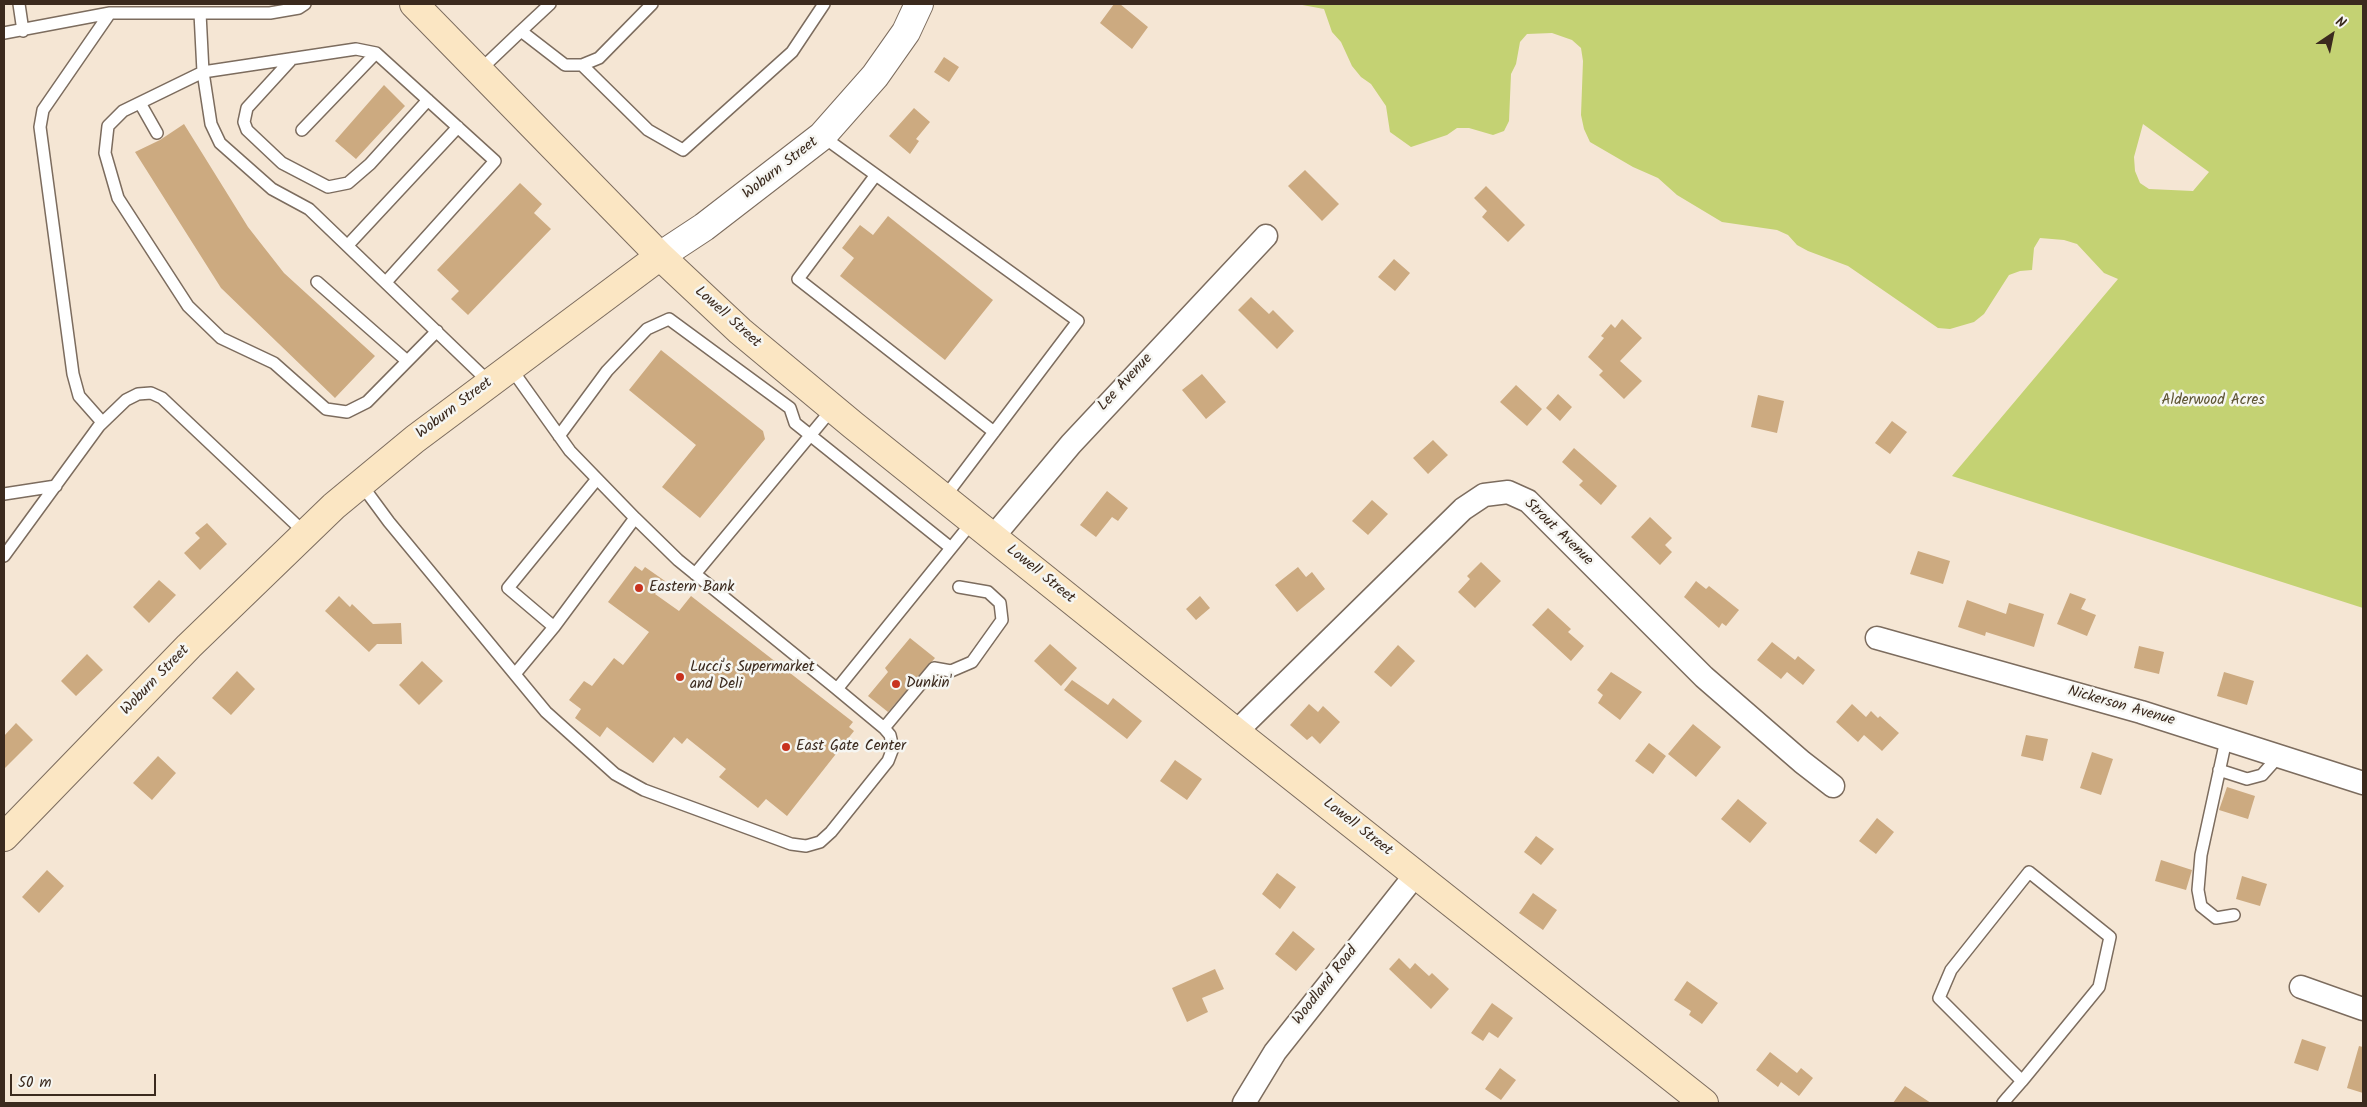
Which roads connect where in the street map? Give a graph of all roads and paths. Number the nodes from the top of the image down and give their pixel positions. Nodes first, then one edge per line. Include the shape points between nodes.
1 (19, 4) edge
2 (305, 4) edge
3 (414, 4) edge
4 (550, 4) edge
5 (652, 4) edge
6 (824, 4) edge
7 (919, 4) edge
8 (110, 13) junction
9 (200, 14) junction
10 (23, 31) junction
11 (521, 31) junction
12 (4, 33) edge
13 (376, 53) junction
14 (290, 61) junction
15 (582, 65) junction
16 (203, 72) junction
17 (478, 72) junction
18 (428, 100) junction
19 (140, 102) junction
20 (458, 127) junction
21 (302, 130) dead end
22 (157, 133) dead end
23 (822, 136) junction
24 (875, 176) junction
25 (1266, 236) dead end
26 (348, 245) junction
27 (660, 256) junction
28 (317, 282) dead end
29 (386, 282) junction
30 (437, 331) junction
31 (407, 361) junction
32 (500, 374) junction
33 (798, 397) junction
34 (833, 408) junction
35 (102, 422) junction
36 (994, 432) junction
37 (811, 434) junction
38 (559, 436) junction
39 (597, 479) junction
40 (361, 484) junction
41 (56, 486) junction
42 (4, 494) edge
43 (944, 498) junction
44 (635, 518) junction
45 (983, 529) junction
46 (305, 533) junction
47 (951, 548) junction
48 (4, 556) edge
49 (695, 574) junction
50 (959, 587) dead end
51 (554, 627) junction
52 (1877, 638) dead end
53 (515, 674) junction
54 (836, 689) junction
55 (884, 728) junction
56 (1236, 732) junction
57 (2226, 740) junction
58 (2278, 757) junction
59 (2219, 770) junction
60 (2363, 783) edge
61 (1833, 786) dead end
62 (4, 837) edge
63 (1416, 874) junction
64 (2234, 915) dead end
65 (2301, 987) dead end
66 (2363, 1009) edge
67 (2022, 1081) junction
68 (1244, 1103) edge
69 (1704, 1103) edge
70 (2003, 1103) edge

1 - 10 lane
2 - 9 lane via 270,13
3 - 17 main road, Lowell Street
4 - 11 lane
5 - 15 lane via 596,60
6 - 15 lane via 792,52 683,150 648,130
7 - 23 street, Woburn Street via 906,32 875,76
8 - 9 lane
8 - 10 lane
8 - 35 lane via 43,110 40,127 73,374 79,396
9 - 16 lane
10 - 12 lane
11 - 15 lane via 565,65
11 - 17 lane
13 - 14 lane via 356,49
13 - 18 lane
13 - 21 lane
14 - 16 lane
14 - 18 lane via 247,108 244,122 247,130 282,163 328,187 348,183 370,164
16 - 19 lane
16 - 26 lane via 211,124 220,143 272,189 309,210
17 - 27 main road, Lowell Street
18 - 20 lane
19 - 22 lane
19 - 31 lane via 123,111 108,126 104,153 118,198 188,306 221,338 274,363 326,409 347,412 367,402
20 - 26 lane
20 - 29 lane via 496,161
23 - 24 lane
23 - 27 street, Woburn Street via 704,227
24 - 36 lane via 798,279
24 - 36 lane via 1078,321
25 - 45 street, Lee Avenue via 1071,444
26 - 29 lane
27 - 32 main road, Woburn Street
27 - 33 main road, Lowell Street via 740,331
28 - 31 lane
29 - 30 lane
30 - 31 lane
30 - 32 lane
32 - 38 lane
32 - 40 main road, Woburn Street
33 - 34 main road, Lowell Street
33 - 37 lane via 795,423
33 - 38 lane via 669,319 647,329 607,371
34 - 37 lane
34 - 43 main road, Lowell Street
35 - 41 lane
35 - 46 lane via 132,396 157,395
36 - 43 lane
37 - 47 lane
37 - 49 lane
38 - 39 lane
39 - 44 lane
39 - 51 lane via 508,588
40 - 46 main road, Woburn Street
40 - 53 lane
41 - 42 lane
41 - 48 lane
43 - 45 main road, Lowell Street
44 - 49 lane
44 - 51 lane
45 - 47 lane
45 - 56 main road, Lowell Street
46 - 62 main road, Woburn Street
47 - 54 lane
49 - 54 lane
50 - 55 lane via 988,592 1000,603 1002,620 972,662 952,671 934,668
51 - 53 lane
52 - 57 street, Nickerson Avenue via 2141,712
53 - 55 lane via 546,712 615,774 644,790 798,845 813,844 826,838 888,761 893,744
54 - 55 lane
56 - 61 street, Strout Avenue via 1464,509 1487,494 1508,492 1532,504 1704,677
56 - 63 main road, Lowell Street
57 - 58 street, Nickerson Avenue
57 - 59 lane
58 - 59 lane via 2262,775 2248,779
58 - 60 street, Nickerson Avenue
59 - 64 lane via 2201,855 2198,890 2202,906 2216,918
63 - 68 street, Woodland Road via 1275,1052
63 - 69 main road, Lowell Street
65 - 66 street
67 - 67 lane via 2099,987 2110,937 2029,872 1951,970 1939,998
67 - 70 lane

